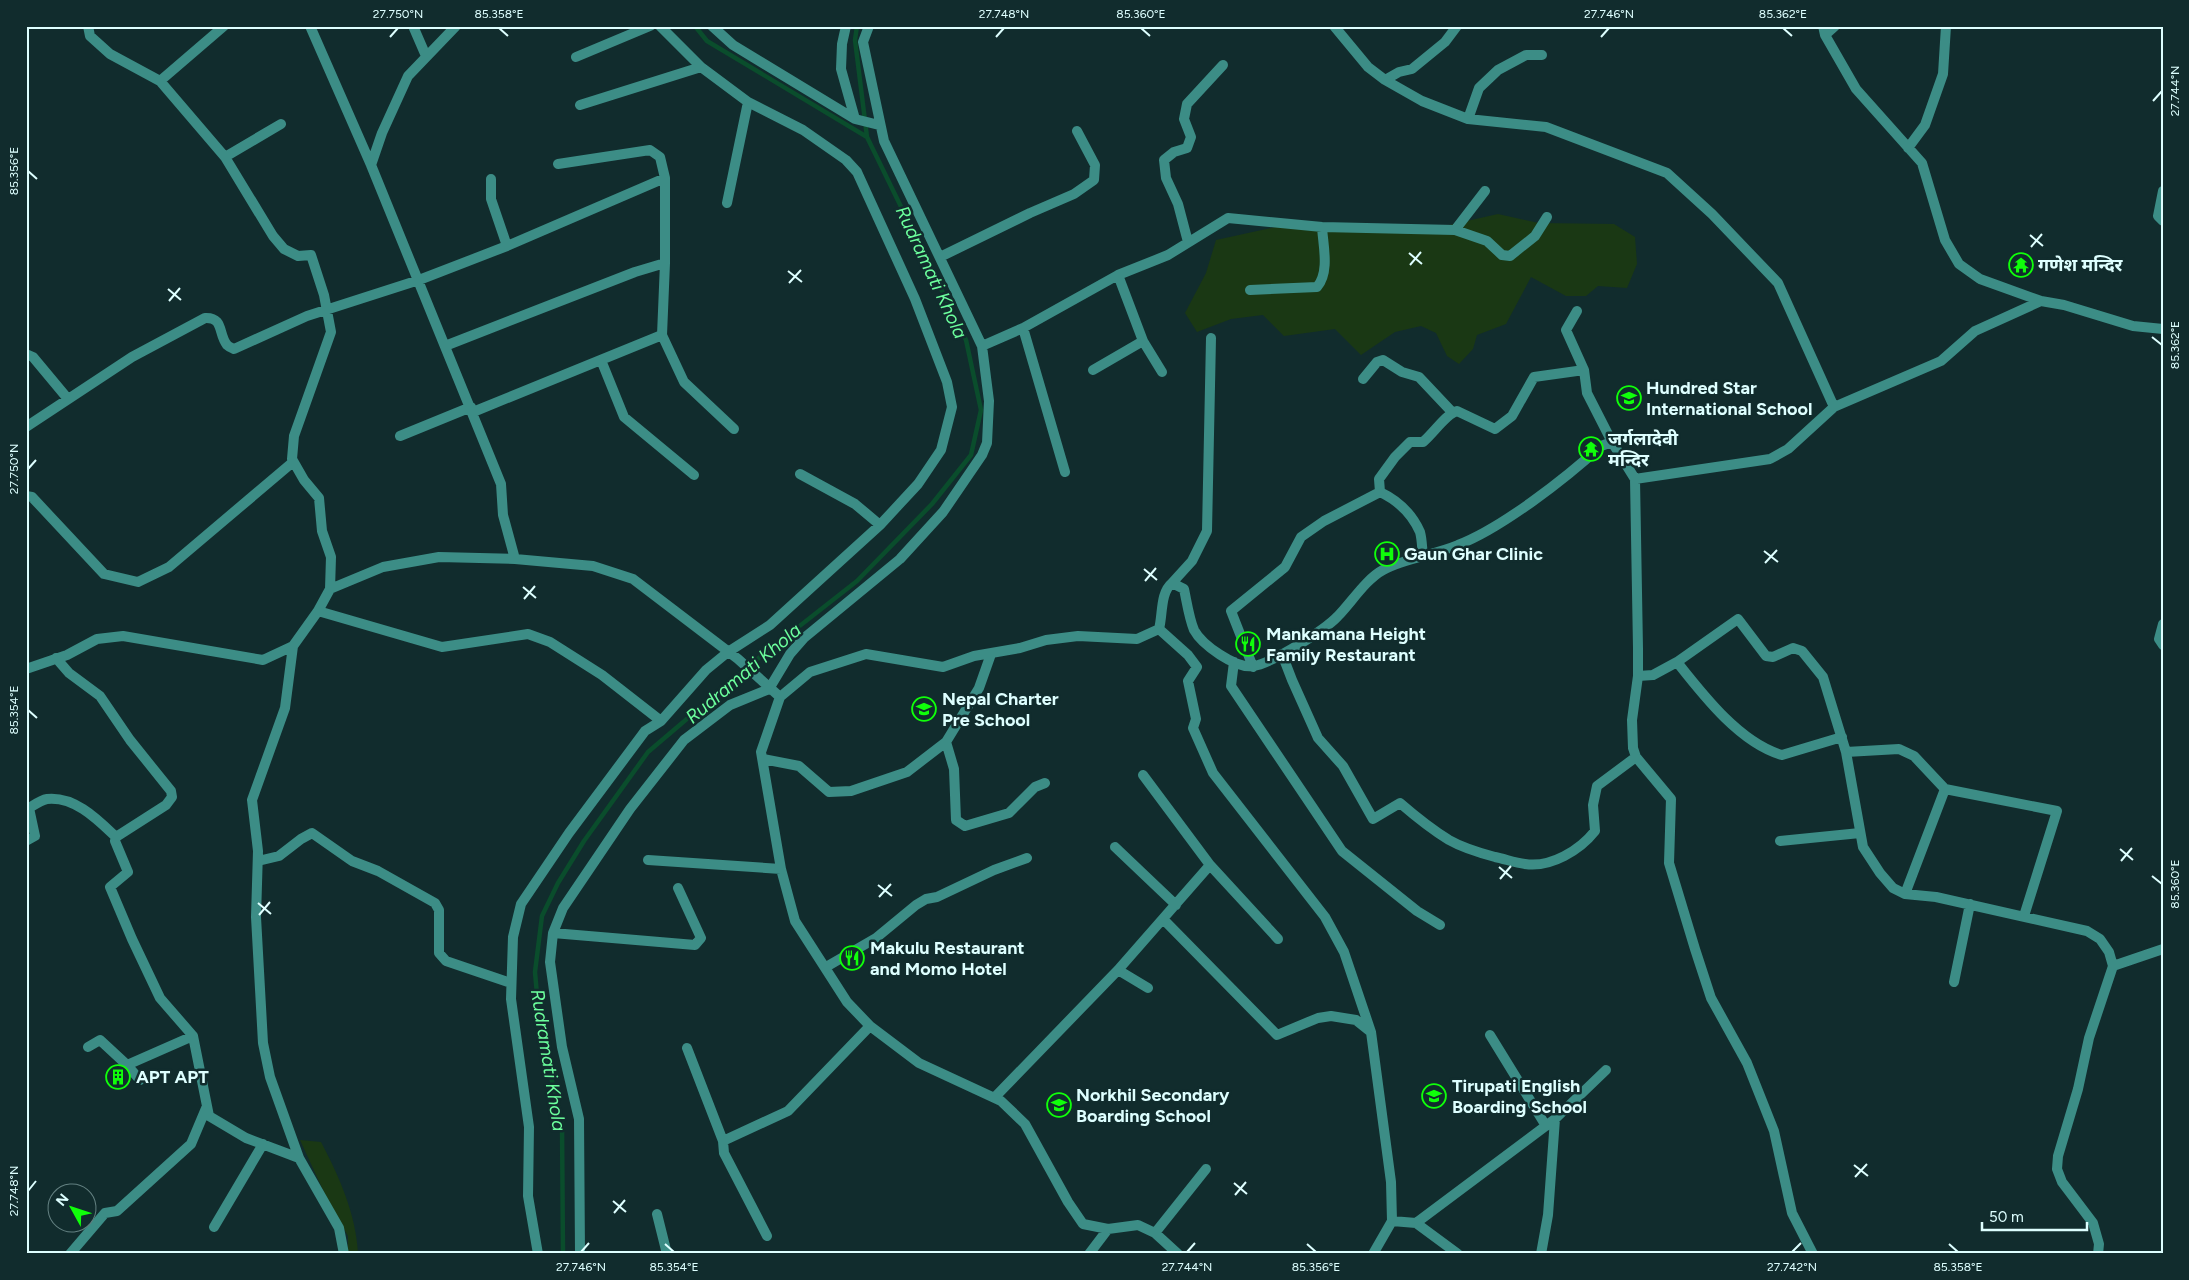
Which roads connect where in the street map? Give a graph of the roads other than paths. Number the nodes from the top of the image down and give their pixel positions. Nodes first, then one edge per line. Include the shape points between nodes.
1 (88, 26) edge
2 (224, 26) edge
3 (310, 26) edge
4 (414, 26) edge
5 (456, 26) edge
6 (650, 26) edge
7 (660, 26) edge
8 (712, 26) edge
9 (846, 26) edge
10 (869, 26) edge
11 (1334, 26) edge
12 (1457, 26) edge
13 (1835, 26) edge
14 (1946, 26) edge
15 (1824, 31) edge
16 (1542, 55) dead end
17 (426, 56) junction
18 (576, 57) dead end
19 (1223, 65) dead end
20 (701, 67) junction
21 (1384, 80) junction
22 (160, 82) junction
23 (748, 102) junction
24 (580, 105) dead end
25 (855, 119) junction
26 (1468, 119) junction
27 (281, 124) dead end
28 (879, 124) junction
29 (1077, 131) dead end
30 (1908, 148) junction
31 (225, 157) junction
32 (558, 164) dead end
33 (371, 165) junction
34 (665, 178) junction
35 (491, 179) dead end
36 (2163, 190) edge
37 (1485, 191) dead end
38 (727, 203) dead end
39 (1547, 217) dead end
40 (2163, 221) edge
41 (1322, 227) junction
42 (1455, 230) junction
43 (1188, 242) junction
44 (507, 246) junction
45 (940, 257) junction
46 (665, 263) junction
47 (1118, 275) junction
48 (419, 280) junction
49 (1250, 290) dead end
50 (2041, 301) junction
51 (326, 310) junction
52 (1577, 311) dead end
53 (1023, 328) junction
54 (2163, 329) edge
55 (662, 334) junction
56 (1211, 338) dead end
57 (1143, 341) junction
58 (445, 346) junction
59 (982, 346) junction
60 (26, 354) edge
61 (601, 360) junction
62 (1093, 370) dead end
63 (1584, 370) junction
64 (1162, 372) dead end
65 (1363, 379) dead end
66 (68, 399) junction
67 (1834, 407) junction
68 (472, 409) junction
69 (1452, 412) junction
70 (26, 427) edge
71 (734, 429) dead end
72 (400, 436) dead end
73 (1612, 442) junction
74 (293, 462) junction
75 (1065, 472) dead end
76 (800, 474) dead end
77 (694, 475) dead end
78 (1635, 479) junction
79 (1380, 492) junction
80 (26, 496) edge
81 (880, 525) junction
82 (1423, 556) junction
83 (516, 559) junction
84 (1172, 583) junction
85 (330, 589) junction
86 (318, 611) junction
87 (2163, 624) edge
88 (1159, 629) junction
89 (2163, 645) edge
90 (293, 646) junction
91 (728, 652) junction
92 (991, 654) junction
93 (1282, 654) junction
94 (56, 658) junction
95 (1234, 662) junction
96 (1677, 662) junction
97 (1253, 667) junction
98 (26, 669) edge
99 (1638, 676) junction
100 (769, 689) junction
101 (780, 697) junction
102 (661, 721) junction
103 (1842, 737) junction
104 (946, 742) junction
105 (1846, 752) junction
106 (1636, 757) junction
107 (763, 759) junction
108 (1143, 775) dead end
109 (1046, 783) dead end
110 (1944, 789) junction
111 (1860, 833) junction
112 (116, 837) junction
113 (26, 841) edge
114 (1780, 841) dead end
115 (1115, 847) dead end
116 (1027, 858) dead end
117 (648, 860) dead end
118 (258, 861) junction
119 (1210, 866) junction
120 (781, 869) junction
121 (678, 888) dead end
122 (1905, 894) junction
123 (1970, 904) junction
124 (1176, 905) junction
125 (2024, 916) junction
126 (1164, 920) junction
127 (1440, 925) dead end
128 (552, 933) junction
129 (1278, 939) dead end
130 (2163, 949) edge
131 (2113, 966) junction
132 (826, 967) junction
133 (1118, 970) junction
134 (1954, 982) dead end
135 (511, 983) junction
136 (1148, 988) dead end
137 (870, 1026) junction
138 (1371, 1032) junction
139 (192, 1036) junction
140 (1490, 1036) dead end
141 (88, 1047) dead end
142 (687, 1048) dead end
143 (127, 1065) junction
144 (1606, 1070) dead end
145 (140, 1080) dead end
146 (995, 1097) junction
147 (207, 1106) junction
148 (1550, 1122) junction
149 (723, 1142) junction
150 (263, 1144) junction
151 (299, 1158) junction
152 (1206, 1169) dead end
153 (657, 1214) dead end
154 (1392, 1221) junction
155 (1416, 1223) junction
156 (214, 1227) dead end
157 (1108, 1228) junction
158 (1155, 1233) junction
159 (766, 1236) dead end
160 (70, 1254) edge
161 (344, 1254) edge
162 (538, 1254) edge
163 (580, 1254) edge
164 (667, 1254) edge
165 (1089, 1254) edge
166 (1178, 1254) edge
167 (1373, 1254) edge
168 (1458, 1254) edge
169 (1541, 1254) edge
170 (1813, 1254) edge
171 (2098, 1254) edge

1 - 22 street via 90,36 110,54
2 - 22 street
3 - 33 street
4 - 17 street
5 - 17 street
6 - 18 street
7 - 20 street
8 - 25 street via 733,46
9 - 25 street via 841,69
10 - 28 street via 863,42
11 - 21 street via 1358,57
12 - 21 street via 1446,42 1412,69
13 - 15 street
14 - 30 street via 1943,74 1925,125
15 - 30 street via 1856,89
16 - 26 street via 1526,55 1498,70 1479,88
17 - 33 street via 408,76
19 - 43 street via 1188,104 1184,119 1191,137 1187,148 1164,160 1166,178 1178,204
20 - 23 street
20 - 24 street
21 - 26 street via 1422,101
22 - 31 street
23 - 38 street
23 - 81 street via 803,130 846,160 857,172 915,299 947,382 952,407 940,450 918,484
25 - 28 street
26 - 67 street via 1546,127 1667,173 1712,214 1778,283
27 - 31 street
28 - 45 street via 884,142
29 - 45 street via 1095,166 1094,180 1074,194
30 - 50 street via 1922,163 1945,240 1959,264 1980,279
31 - 51 street via 284,249 298,256 311,255
32 - 34 street via 650,150 660,157
33 - 48 street
34 - 44 street
34 - 46 street
35 - 44 street via 492,199
36 - 40 street via 2158,216
37 - 42 street
39 - 42 street via 1535,236 1510,256 1502,255 1487,241
41 - 42 street
41 - 43 street via 1228,218
41 - 49 street via 1324,272 1317,287
43 - 47 street via 1168,255
44 - 48 street
45 - 59 street
46 - 55 street
46 - 58 street
47 - 53 street
47 - 57 street
48 - 51 street
48 - 58 street
50 - 54 street via 2132,326
50 - 67 street via 1975,331 1941,361
51 - 66 street via 234,349 227,345 218,322 205,318 132,356
51 - 74 street via 331,332 294,436
52 - 63 street via 1566,330
53 - 59 street
53 - 75 street
55 - 61 street
55 - 71 street via 684,382
56 - 84 street via 1208,530 1192,561
57 - 62 street
57 - 64 street
58 - 68 street
59 - 100 street via 989,426 982,455 943,512 900,558 804,638
60 - 66 street via 33,357
61 - 68 street
61 - 77 street via 624,417
63 - 69 street via 1534,378 1512,416 1495,429 1457,410
63 - 73 street via 1587,394
65 - 69 street via 1377,362 1383,360 1402,372 1419,377
66 - 70 street
67 - 78 street via 1788,449 1770,460
68 - 72 street
68 - 83 street via 501,484 503,514
69 - 79 street via 1423,442 1410,442 1395,457 1379,479
73 - 78 street
73 - 82 street via 1601,446 1538,496 1492,527 1459,545
74 - 80 street via 169,567 138,582 104,574 32,497
74 - 85 street via 319,498 322,531 330,557
76 - 81 street via 855,504
78 - 99 street
79 - 82 street via 1391,497 1408,513 1420,532
79 - 97 street via 1324,521 1302,537 1285,567 1231,611
81 - 91 street via 770,625
82 - 93 street via 1381,571 1337,617
83 - 85 street via 439,557 383,567
83 - 91 street via 593,566 633,579
84 - 88 street via 1165,591
84 - 95 street via 1184,590 1195,631 1216,652
85 - 86 street
86 - 90 street
86 - 102 street via 442,647 528,634 550,642 602,674
87 - 89 street via 2159,639
88 - 92 street via 1137,639 1078,636 1046,640
88 - 138 street via 1196,666 1188,681 1196,719 1194,728 1213,773 1325,917 1344,952
90 - 94 street via 263,660 123,636 97,639
90 - 118 street via 285,708 252,800
91 - 100 street
91 - 102 street via 706,670
92 - 101 street via 974,656 943,667 866,654 810,672
92 - 104 street via 979,688
93 - 97 street
93 - 106 street via 1318,738 1343,766 1373,819 1400,803 1450,841 1480,853 1526,864 1540,864 1584,845 1595,831 1593,805 1597,786
94 - 98 street
94 - 112 street via 69,674 100,696 171,791 172,797 166,805
95 - 97 street
95 - 127 street via 1232,686 1342,851 1417,911
96 - 99 street via 1653,675
96 - 103 street via 1739,731 1772,752 1782,755
96 - 103 street via 1738,619 1766,656 1773,657 1793,648 1812,662 1823,677
99 - 106 street via 1632,720
100 - 101 street
100 - 128 street via 730,705 684,740 630,809 564,908
101 - 107 street via 762,752
102 - 135 street via 645,731 521,904 512,937
103 - 105 street
104 - 107 street via 907,772 851,791 829,792 799,766
104 - 109 street via 954,769 956,820 965,826 1009,813 1035,787
105 - 110 street via 1907,751
105 - 111 street
106 - 170 street via 1671,799 1669,863 1695,949 1711,998 1747,1063 1774,1131 1792,1213
107 - 120 street
108 - 119 street
110 - 122 street
110 - 125 street via 2058,811
111 - 114 street
111 - 122 street via 1863,846 1880,873 1893,888
112 - 113 street via 87,810 64,801 46,799 29,808 35,836
112 - 139 street via 128,872 110,887 160,998
115 - 124 street
116 - 132 street via 926,899 876,938
117 - 120 street
118 - 135 street via 280,856 312,834 352,860 436,904 439,910 439,953 446,961
118 - 151 street via 256,917 263,1043 270,1077
119 - 124 street
119 - 129 street
120 - 132 street via 795,921
121 - 128 street via 701,938 695,945
122 - 123 street
123 - 125 street
123 - 134 street
124 - 126 street
125 - 131 street via 2087,931 2109,952
126 - 133 street
126 - 138 street via 1277,1036 1318,1018 1331,1016 1356,1020
128 - 163 street via 550,962 555,1000 579,1119
130 - 131 street
131 - 171 street via 2089,1038 2058,1156 2062,1182 2093,1223 2100,1244
132 - 137 street via 847,1002
133 - 136 street
133 - 146 street
135 - 162 street via 529,1128 528,1196
137 - 146 street via 919,1063
137 - 149 street via 788,1110
138 - 154 street via 1391,1182
139 - 143 street
139 - 147 street
140 - 148 street
141 - 143 street via 100,1040
142 - 149 street
143 - 145 street
144 - 148 street
146 - 157 street via 1025,1124 1068,1202 1084,1224
147 - 150 street via 209,1116
147 - 160 street via 191,1144 117,1211 105,1212
148 - 155 street
148 - 169 street via 1548,1214
149 - 159 street via 724,1153
150 - 151 street
150 - 156 street
151 - 161 street via 339,1228
152 - 158 street
153 - 164 street
154 - 155 street
154 - 167 street
155 - 168 street
157 - 158 street via 1138,1225
157 - 165 street
158 - 166 street

